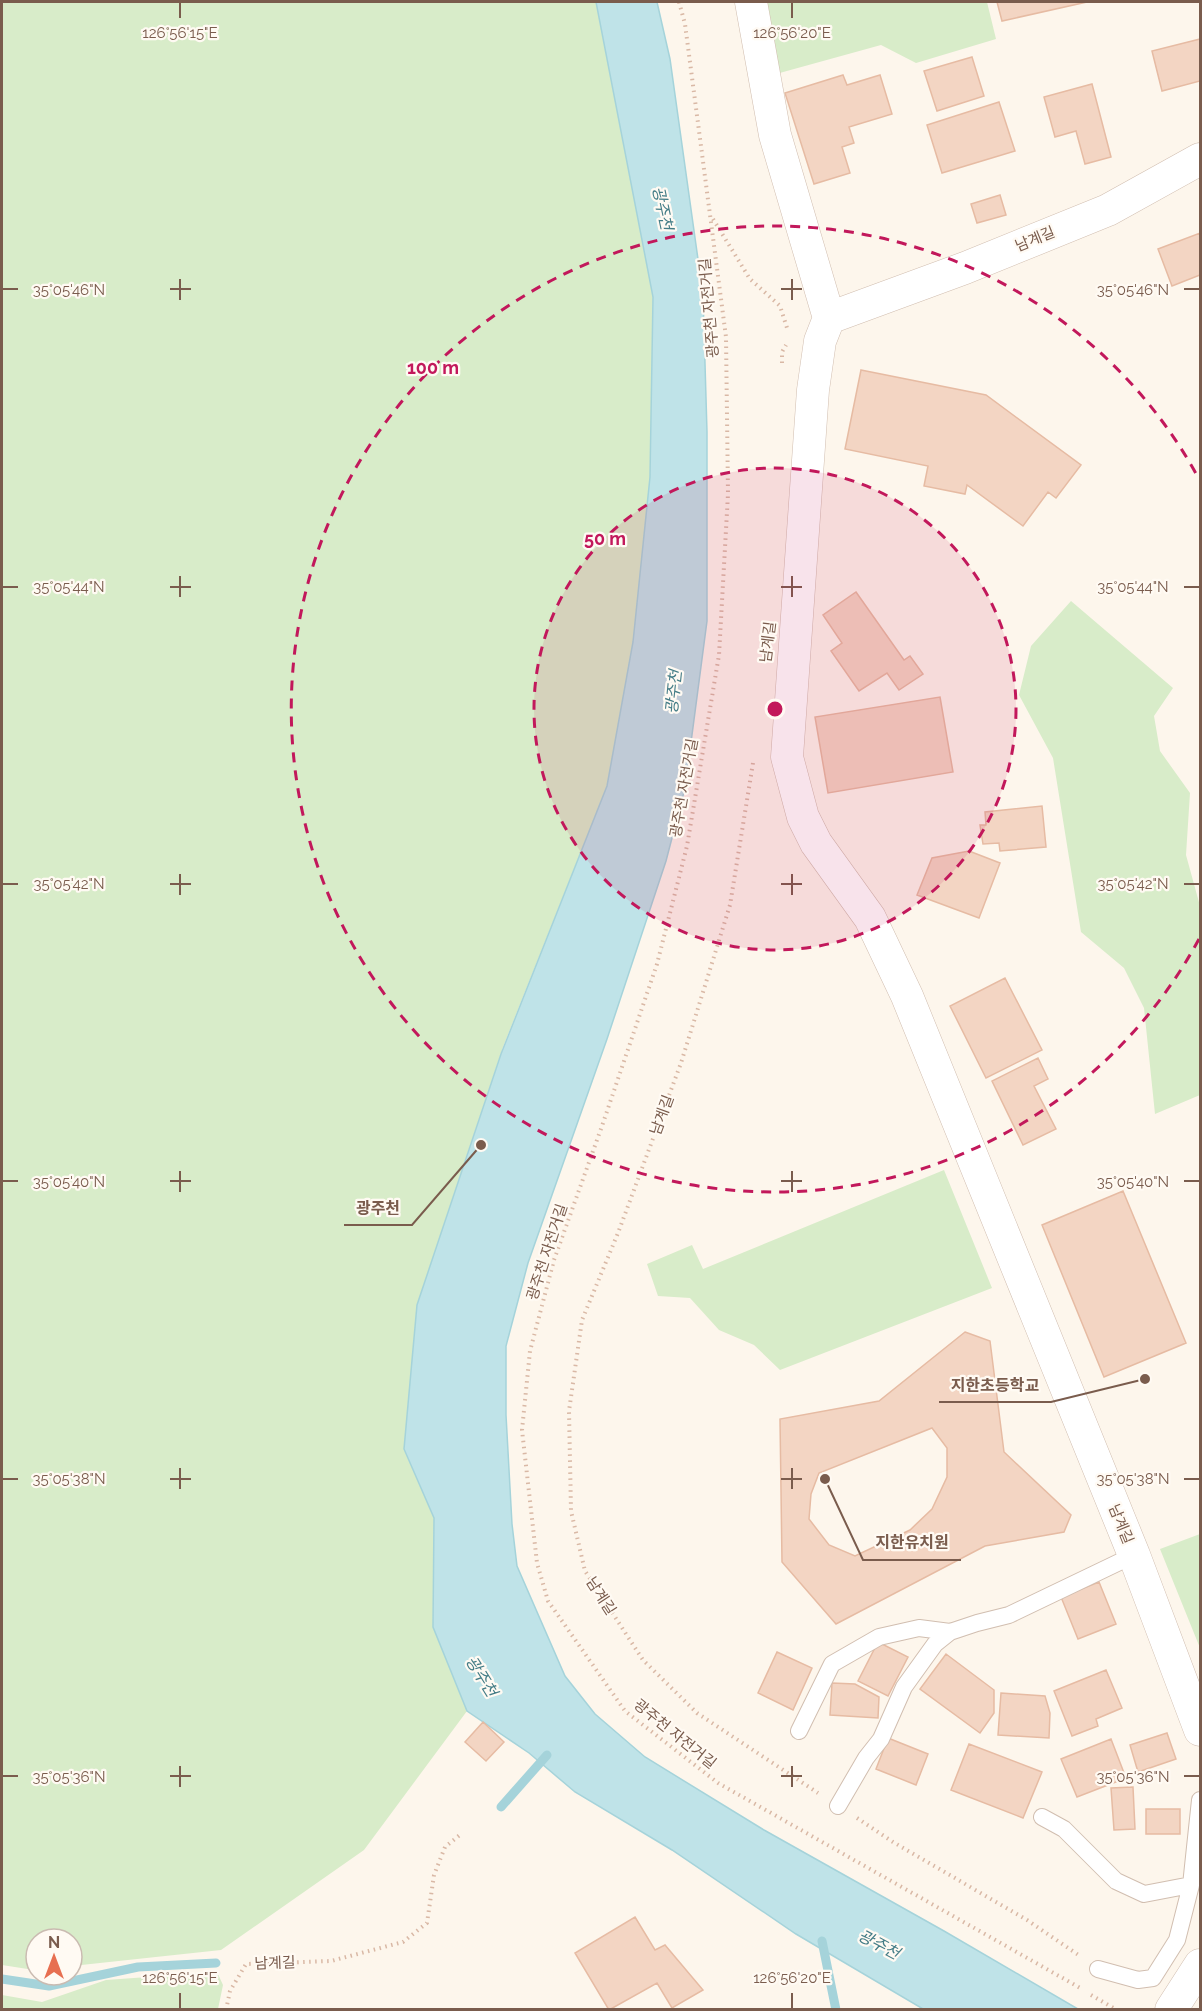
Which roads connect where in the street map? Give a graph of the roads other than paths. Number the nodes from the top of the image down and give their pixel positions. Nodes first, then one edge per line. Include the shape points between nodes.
1 (751, 2) edge
2 (1200, 159) edge
3 (829, 318) junction
4 (1134, 1555) junction
5 (950, 1632) junction
6 (1200, 1730) edge
7 (799, 1731) dead end
8 (1200, 1800) edge
9 (838, 1806) road end
10 (1041, 1817) dead end
11 (1191, 1885) junction
12 (1200, 1965) edge
13 (1098, 1969) road end
14 (1175, 2004) edge

1 - 3 street via 775,135
2 - 3 street, 남계길 via 1108,210
3 - 4 street, 남계길 via 820,341 813,390 787,757 793,786 816,843 870,918 907,996
4 - 5 lane, 남계길 via 1009,1615
4 - 6 street, 남계길
5 - 7 lane, 남계길 via 919,1628 879,1637 832,1664
5 - 9 lane, 남계길 via 935,1644 910,1679 881,1739
8 - 11 lane
10 - 11 lane via 1064,1829 1116,1881 1144,1894
11 - 13 lane via 1177,1940 1153,1978 1138,1980
12 - 14 street

